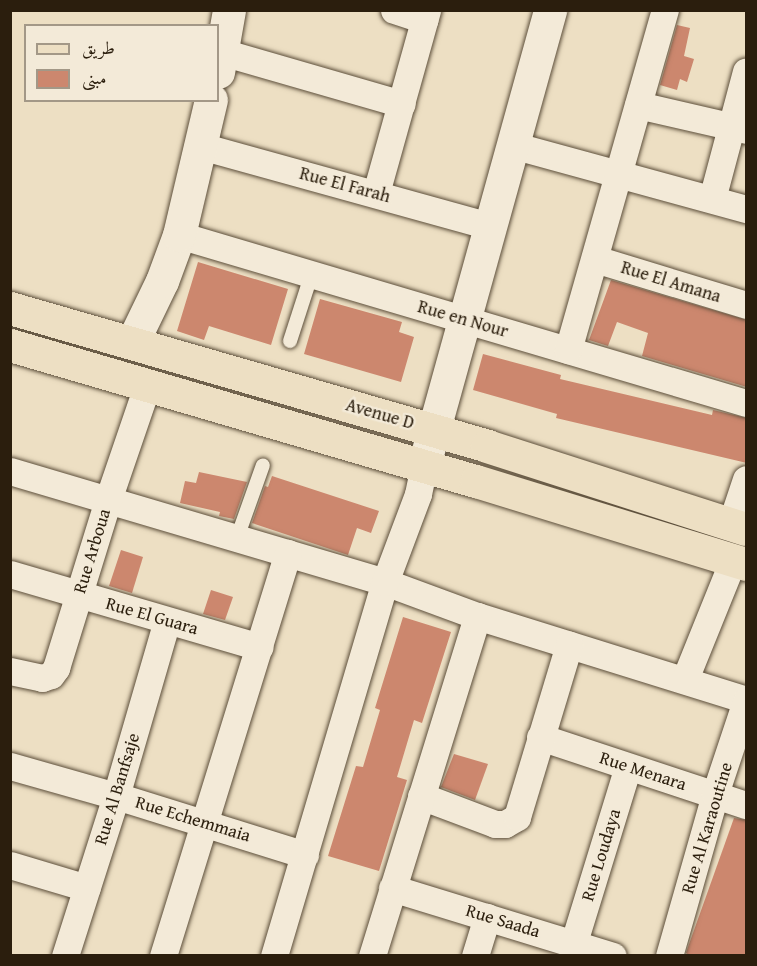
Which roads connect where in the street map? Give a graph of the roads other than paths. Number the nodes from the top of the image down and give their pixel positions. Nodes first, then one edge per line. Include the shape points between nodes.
1 (229, 10) edge
2 (394, 10) edge
3 (549, 10) edge
4 (665, 10) edge
5 (426, 15) edge
6 (220, 62) edge
7 (747, 71) edge
8 (211, 102) edge
9 (402, 104) junction
10 (638, 105) junction
11 (739, 128) edge
12 (512, 145) junction
13 (201, 146) junction
14 (620, 176) junction
15 (376, 193) junction
16 (712, 200) junction
17 (747, 209) edge
18 (489, 226) junction
19 (179, 235) junction
20 (595, 259) junction
21 (310, 276) junction
22 (747, 305) edge
23 (10, 308) edge
24 (465, 320) junction
25 (290, 341) dead end
26 (132, 343) junction
27 (10, 345) edge
28 (568, 350) junction
29 (147, 387) junction
30 (747, 403) edge
31 (434, 430) junction
32 (263, 465) dead end
33 (424, 465) junction
34 (10, 471) edge
35 (747, 479) edge
36 (108, 500) junction
37 (739, 527) edge
38 (237, 538) junction
39 (288, 554) junction
40 (740, 562) edge
41 (10, 574) edge
42 (385, 582) junction
43 (79, 594) junction
44 (477, 616) junction
45 (167, 621) junction
46 (569, 645) junction
47 (260, 647) junction
48 (10, 671) edge
49 (685, 680) junction
50 (747, 700) edge
51 (540, 737) junction
52 (10, 766) edge
53 (628, 767) junction
54 (715, 794) junction
55 (116, 796) junction
56 (421, 796) junction
57 (747, 805) edge
58 (205, 823) junction
59 (305, 855) junction
60 (10, 866) edge
61 (87, 888) junction
62 (392, 888) junction
63 (487, 917) junction
64 (574, 942) junction
65 (65, 956) edge
66 (163, 956) edge
67 (274, 956) edge
68 (372, 956) edge
69 (475, 956) edge
70 (613, 956) edge
71 (669, 956) edge

1 - 6 street
2 - 5 street
3 - 12 street
4 - 10 street
5 - 9 street
6 - 9 street
7 - 11 street
8 - 13 street
9 - 15 street
10 - 11 street
10 - 14 street
11 - 16 street
12 - 14 street
12 - 18 street
13 - 15 street, Rue El Farah
13 - 19 street
14 - 16 street
14 - 20 street
15 - 18 street, Rue El Farah
16 - 17 street
18 - 24 street
19 - 21 street, Rue en Nour
19 - 26 street
20 - 22 street, Rue El Amana
20 - 28 street
21 - 24 street, Rue en Nour
21 - 25 lane
23 - 26 main road, Avenue D
24 - 28 street, Rue en Nour
24 - 31 street
26 - 31 main road, Avenue D
27 - 29 main road, Avenue D
28 - 30 street, Rue en Nour
29 - 33 main road, Avenue D
29 - 36 street, Rue Arboua
31 - 33 street
31 - 37 main road, Avenue D
32 - 38 lane
33 - 40 main road, Avenue D
33 - 42 street via 418,494
34 - 36 street
35 - 37 street
36 - 38 street
36 - 43 street, Rue Arboua
38 - 39 street
39 - 42 street
39 - 47 street
40 - 49 street
41 - 43 street, Rue El Guara
42 - 44 street
42 - 59 street
43 - 45 street, Rue El Guara
43 - 48 street, Rue Arboua via 57,668 51,675 32,677
44 - 46 street
44 - 56 street
45 - 47 street, Rue El Guara
45 - 55 street, Rue Al Banfsaje
46 - 49 street
46 - 51 street
47 - 58 street
49 - 50 street
50 - 54 street, Rue Al Karaoutine
51 - 53 street, Rue Menara
51 - 56 street via 517,817 505,824 495,824
52 - 55 street, Rue Echemmaia
53 - 54 street, Rue Menara
53 - 64 street, Rue Loudaya
54 - 57 street, Rue Menara
54 - 71 street, Rue Al Karaoutine
55 - 58 street, Rue Echemmaia
55 - 61 street, Rue Al Banfsaje
56 - 62 street
58 - 59 street, Rue Echemmaia
58 - 66 street
59 - 67 street
60 - 61 street
61 - 65 street, Rue Al Banfsaje
62 - 63 street, Rue Saada
62 - 68 street
63 - 64 street, Rue Saada
63 - 69 street
64 - 70 street, Rue Saada

